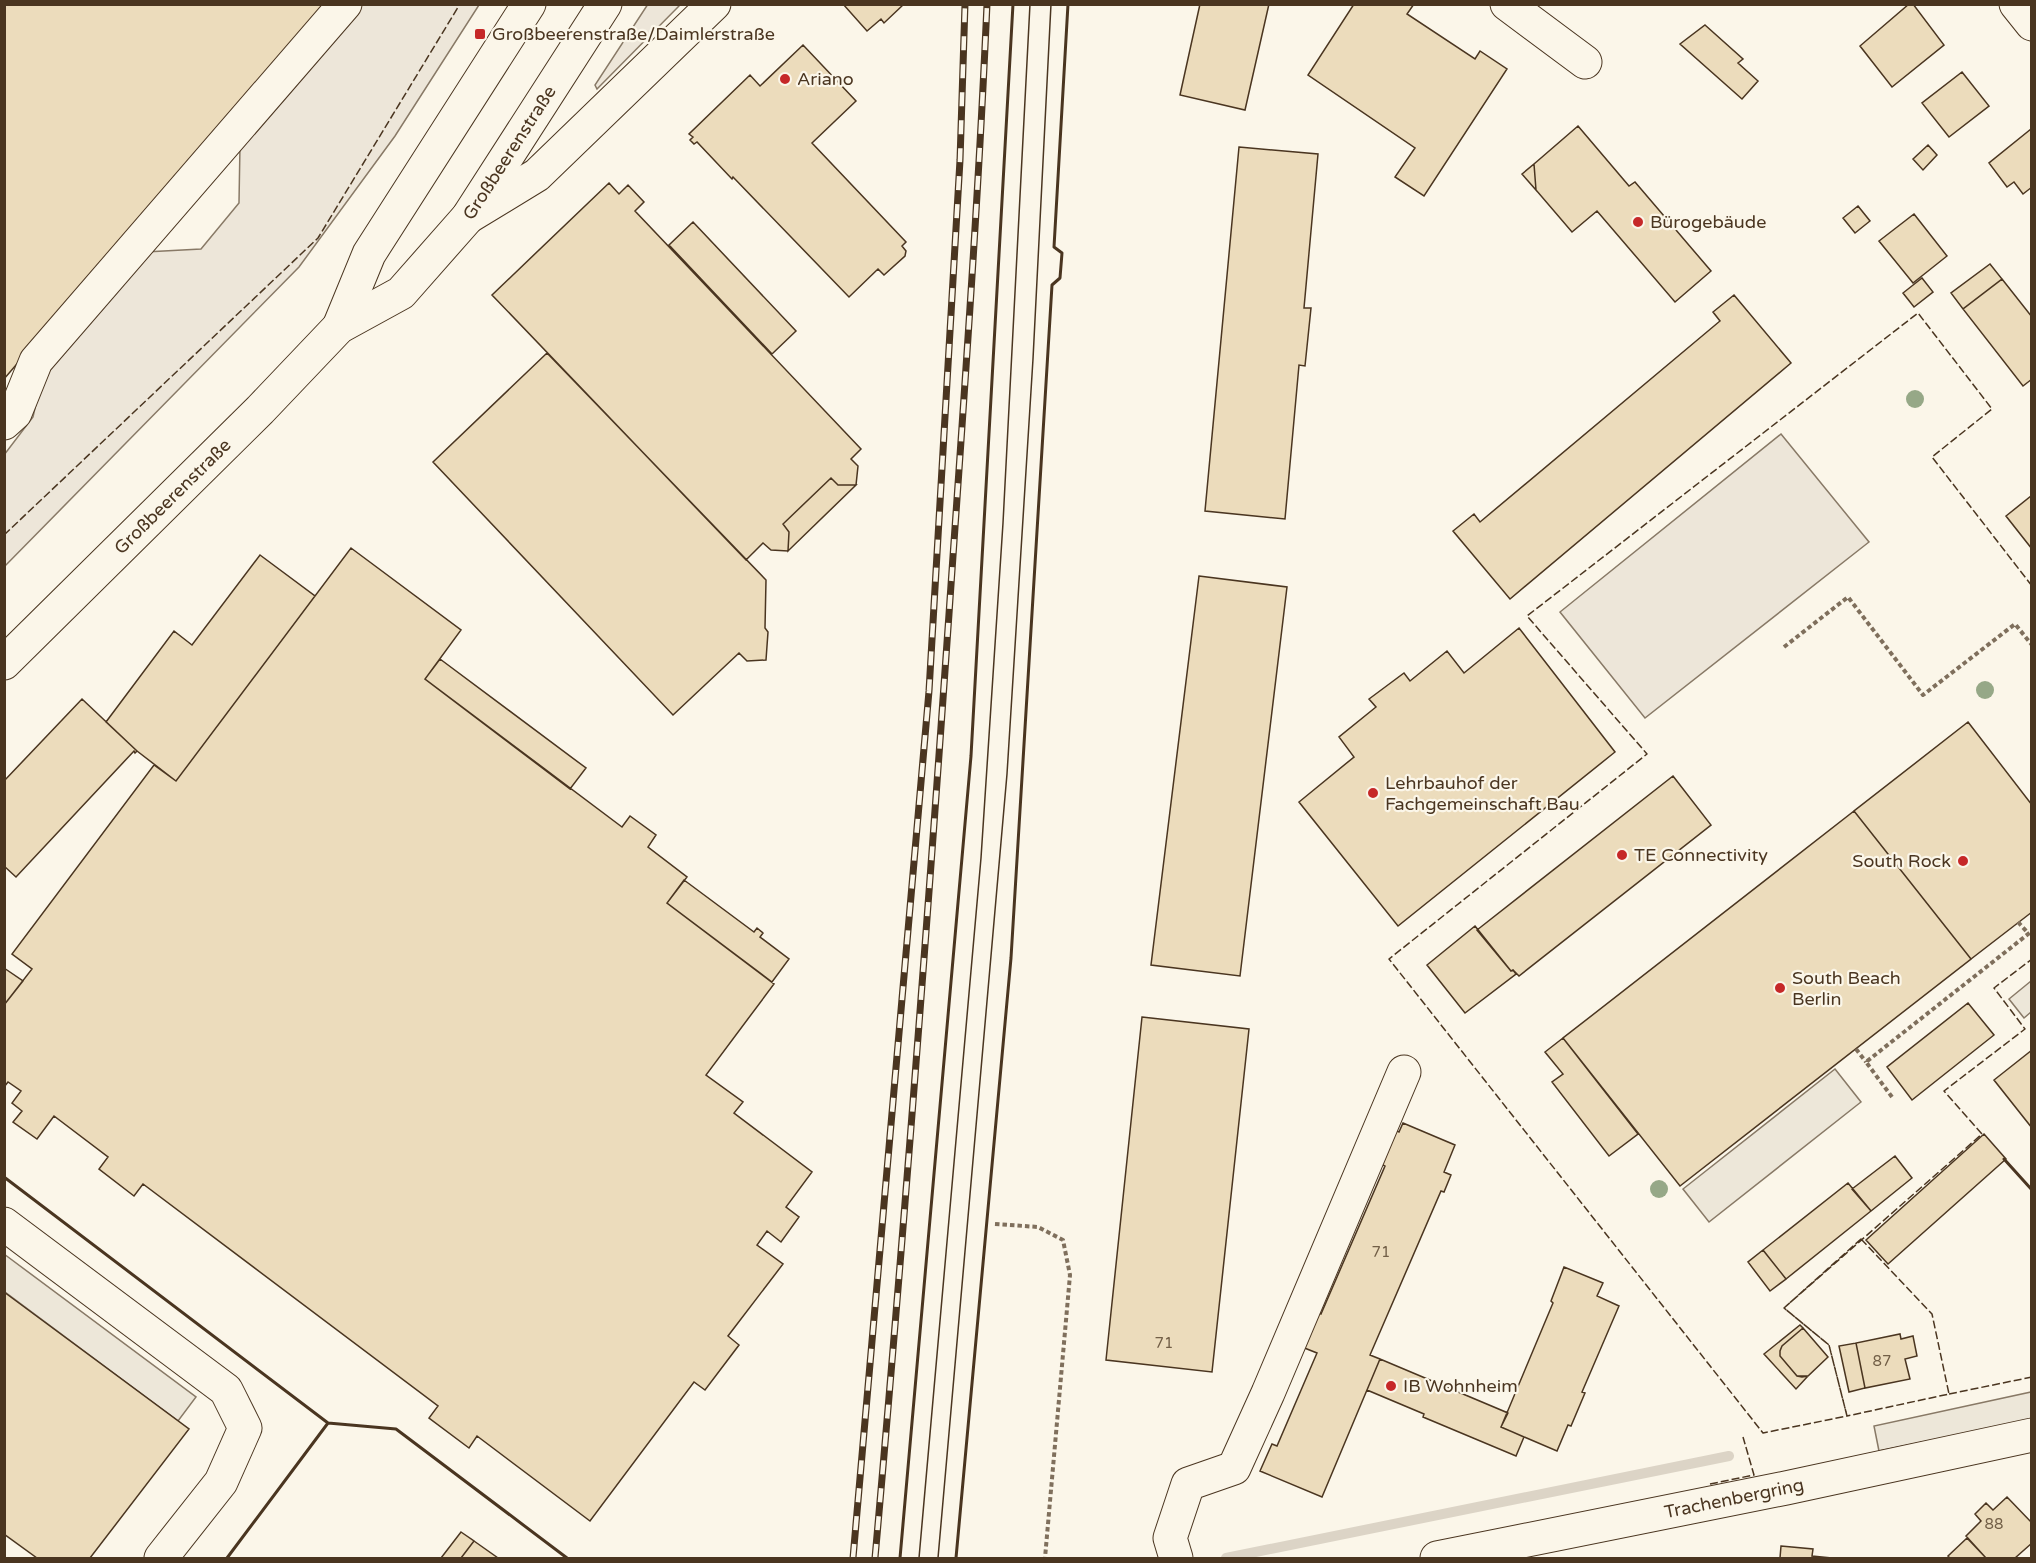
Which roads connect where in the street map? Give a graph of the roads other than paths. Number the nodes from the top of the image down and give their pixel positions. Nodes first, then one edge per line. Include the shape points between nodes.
1 (345, 4) edge
2 (529, 4) edge
3 (604, 4) edge
4 (714, 4) edge
5 (1507, 4) edge
6 (2016, 4) edge
7 (2031, 24) edge
8 (1585, 62) dead end
9 (468, 217) junction
10 (339, 327) junction
11 (4, 423) edge
12 (4, 663) edge
13 (1404, 1072) dead end
14 (4, 1224) edge
15 (2031, 1435) edge
16 (1562, 1545) edge
17 (161, 1558) edge
18 (1176, 1558) edge
19 (1437, 1558) edge

1 - 11 main road via 36,361 15,413
2 - 10 main road, Großbeerenstraße via 369,254
3 - 9 main road, Großbeerenstraße
4 - 9 main road via 537,175
5 - 8 main road
6 - 7 main road
9 - 10 main road, Großbeerenstraße via 400,293
10 - 12 main road, Großbeerenstraße
13 - 18 main road via 1234,1468 1188,1484 1170,1538
14 - 17 main road via 226,1390 245,1428 221,1482
15 - 16 main road, Trachenbergring via 1797,1485
16 - 19 main road, Trachenbergring

